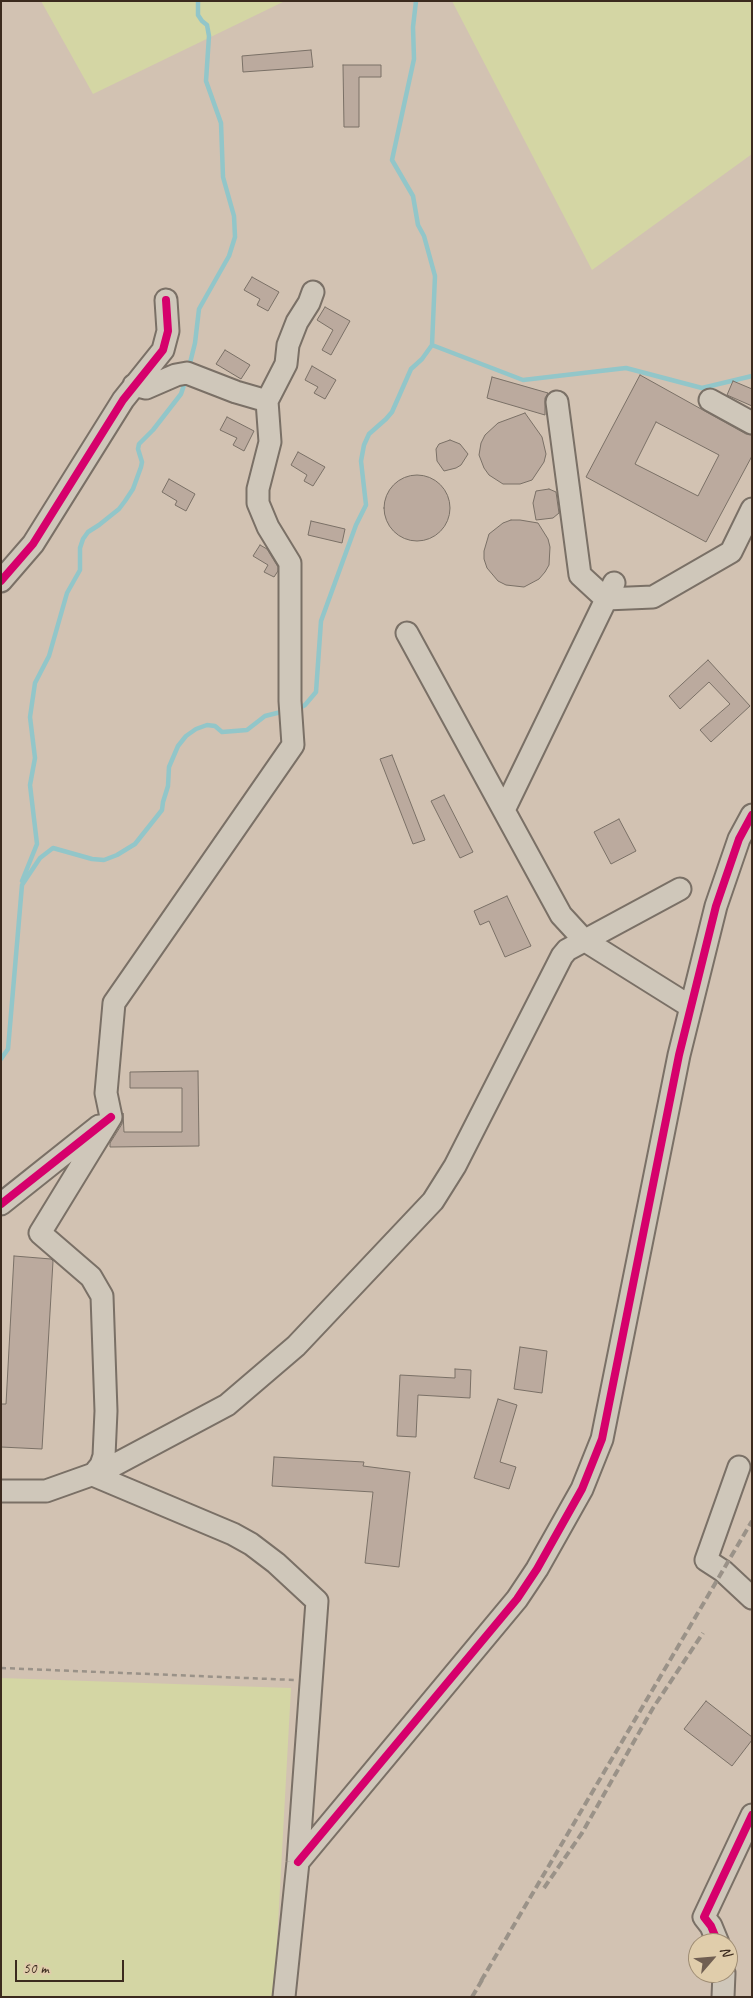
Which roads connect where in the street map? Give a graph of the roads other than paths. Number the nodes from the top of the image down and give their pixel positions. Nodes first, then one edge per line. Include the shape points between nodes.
1 (313, 292) dead end
2 (166, 300) dead end
3 (134, 385) junction
4 (268, 400) junction
5 (710, 400) dead end
6 (557, 402) dead end
7 (752, 423) edge
8 (752, 509) edge
9 (1, 581) edge
10 (610, 591) junction
11 (407, 633) dead end
12 (504, 810) junction
13 (752, 815) edge
14 (680, 889) dead end
15 (584, 940) junction
16 (691, 1007) junction
17 (111, 1117) junction
18 (1, 1204) edge
19 (739, 1467) dead end
20 (92, 1475) junction
21 (1, 1491) edge
22 (752, 1598) edge
23 (752, 1814) edge
24 (298, 1862) junction
25 (714, 1933) edge
26 (724, 1983) edge
27 (284, 1997) edge
28 (723, 1997) edge

1 - 4 street via 297,322 288,345 286,364
2 - 3 street via 169,324 166,342 158,358
3 - 4 street via 146,388 176,375 187,374
3 - 9 street via 33,544
4 - 17 street via 270,442 258,489 258,503 290,563 293,745 114,1003 106,1093
5 - 7 street
6 - 10 street via 580,575
8 - 10 street via 731,552 653,597
10 - 12 street
11 - 12 street
12 - 15 street via 561,915
13 - 16 street via 739,839 723,883
14 - 15 street
15 - 16 street
15 - 20 street via 562,956 452,1172 418,1218 310,1332 240,1395 212,1414
16 - 24 street via 605,1425 582,1489 517,1599
17 - 18 street
17 - 20 street via 40,1233 90,1277 102,1296 106,1401 104,1456
19 - 22 street via 706,1560
20 - 21 street via 46,1491
20 - 24 street via 233,1534 276,1564 316,1601
23 - 25 street via 704,1916
24 - 27 street
26 - 28 street

